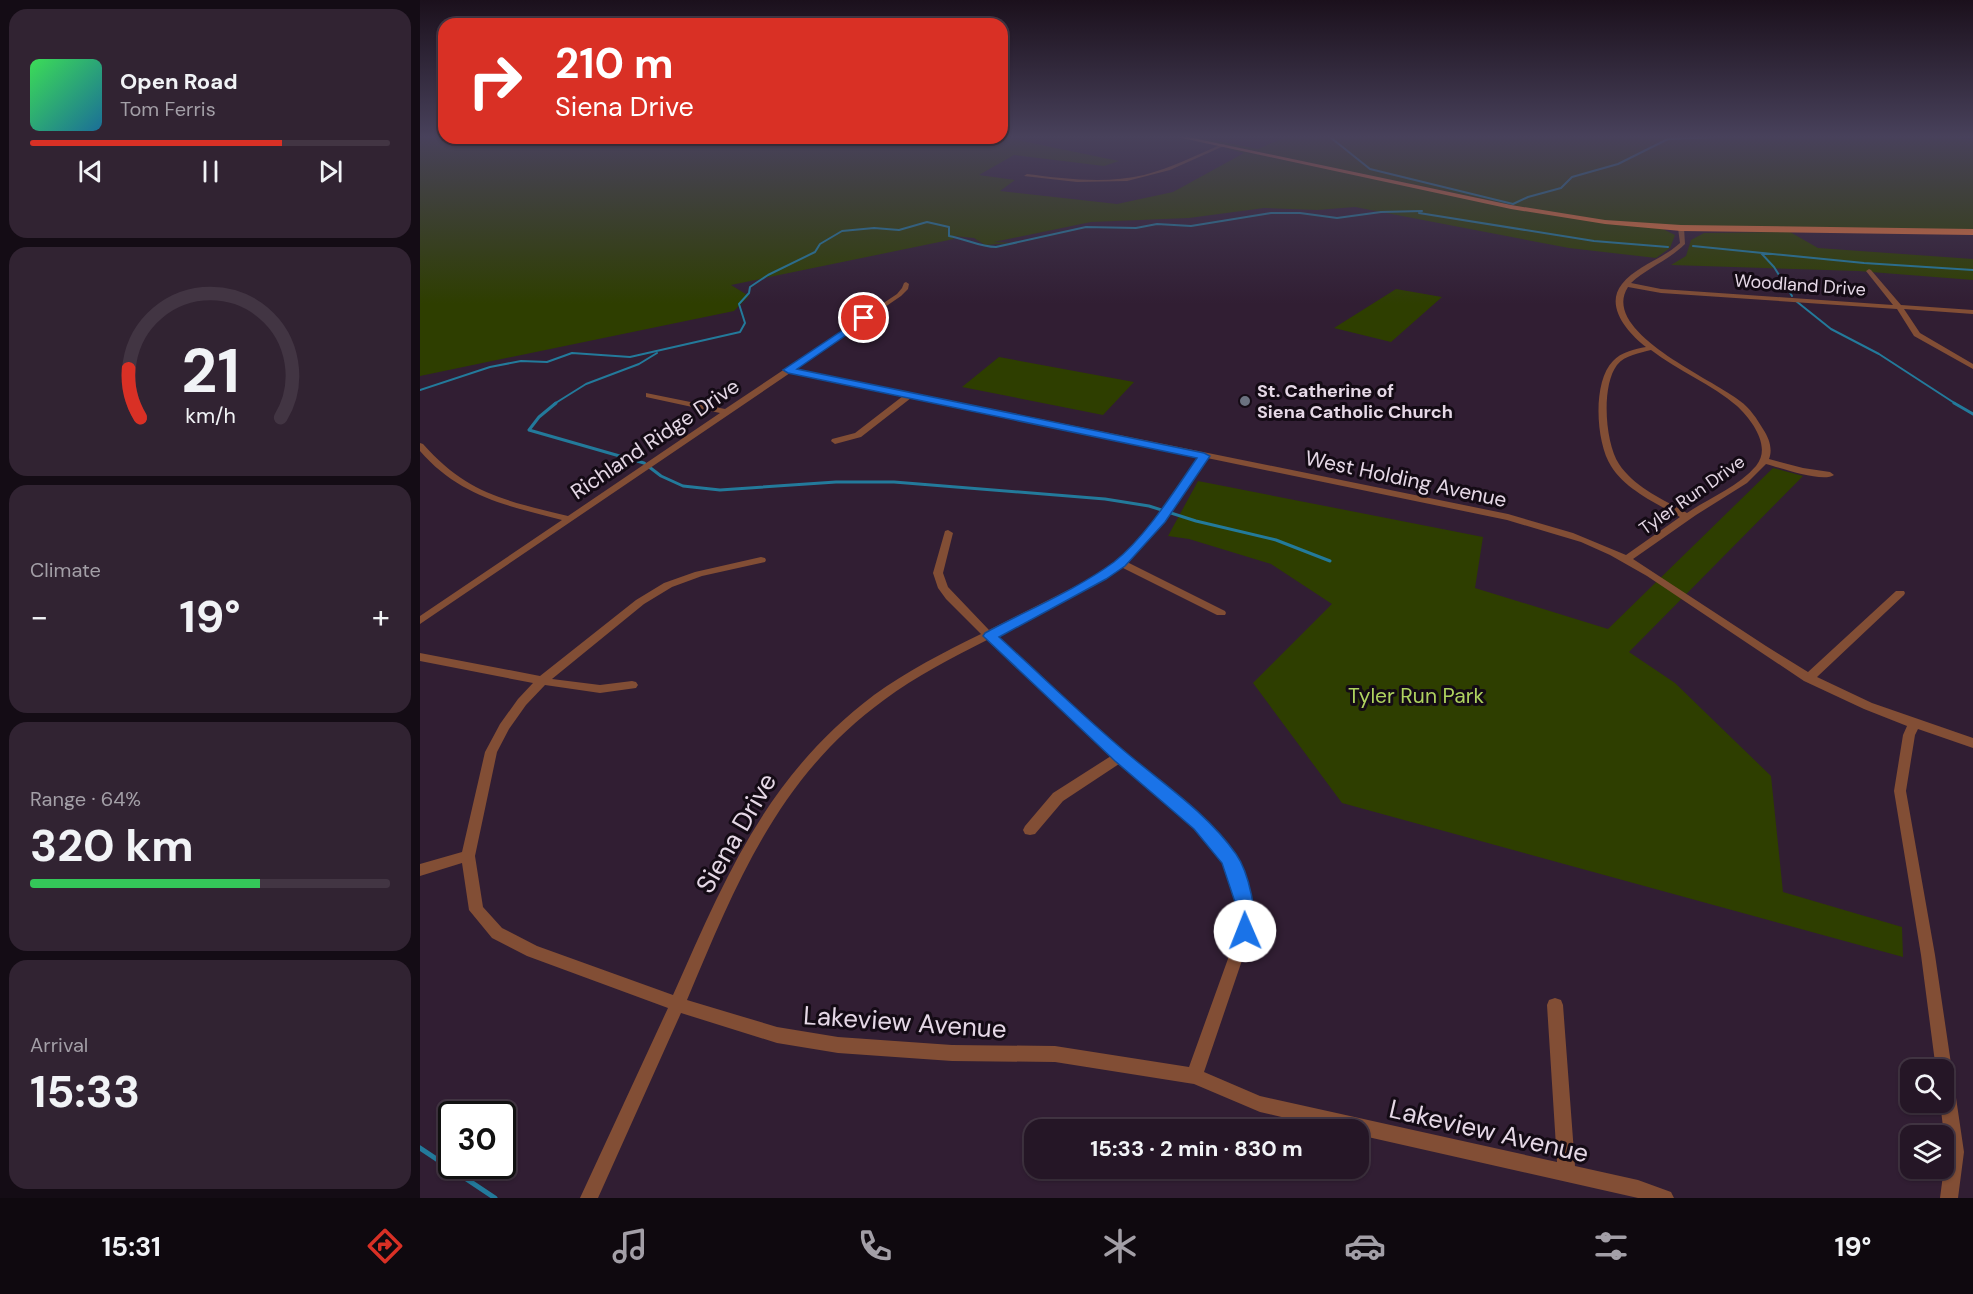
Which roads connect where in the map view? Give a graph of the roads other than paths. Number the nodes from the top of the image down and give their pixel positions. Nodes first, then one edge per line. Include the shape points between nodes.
1 (1449, 193) edge
2 (1681, 228) junction
3 (1973, 232) edge
4 (1869, 271) dead end
5 (906, 284) dead end
6 (1625, 284) junction
7 (1899, 307) junction
8 (1973, 312) edge
9 (1652, 348) junction
10 (1973, 367) edge
11 (788, 370) junction
12 (911, 394) junction
13 (649, 395) dead end
14 (726, 412) junction
15 (835, 441) dead end
16 (420, 446) edge
17 (1204, 456) junction
18 (1765, 461) junction
19 (1830, 475) dead end
20 (1687, 517) junction
21 (570, 519) junction
22 (948, 533) dead end
23 (1627, 559) junction
24 (761, 560) dead end
25 (1121, 563) junction
26 (1900, 593) dead end
27 (1221, 613) dead end
28 (420, 621) edge
29 (990, 636) junction
30 (420, 657) edge
31 (1808, 678) junction
32 (543, 680) junction
33 (632, 686) dead end
34 (1914, 724) junction
35 (1973, 743) edge
36 (1120, 757) junction
37 (1030, 830) dead end
38 (468, 856) junction
39 (420, 870) edge
40 (677, 1004) junction
41 (1556, 1005) dead end
42 (1942, 1059) edge
43 (1194, 1076) junction
44 (1950, 1113) edge
45 (1567, 1174) junction
46 (589, 1198) edge
47 (1665, 1198) edge
48 (1949, 1198) edge

1 - 2 main road via 1543,213
2 - 3 main road
2 - 6 street via 1683,243 1677,251
4 - 7 street
5 - 11 street, Richland Ridge Drive via 899,296
6 - 7 street, Woodland Drive via 1661,291
6 - 9 street, Tyler Run Drive via 1619,295 1625,323
7 - 8 street, Woodland Drive
7 - 10 street via 1917,334
9 - 18 street, Tyler Run Drive via 1737,403 1757,425 1767,446
9 - 20 street via 1615,362 1608,373 1603,437 1615,466 1629,481
11 - 12 street, West Holding Avenue
11 - 14 street, Richland Ridge Drive
12 - 15 street via 858,435
12 - 17 street, West Holding Avenue
13 - 14 street
14 - 21 street, Richland Ridge Drive
16 - 21 street via 433,464 462,486
17 - 23 street, West Holding Avenue via 1508,518 1559,531
17 - 25 street, Siena Drive via 1161,519
18 - 19 street
18 - 20 street, Tyler Run Drive via 1747,478
20 - 23 street, Tyler Run Drive
21 - 28 street, Richland Ridge Drive
22 - 29 street via 938,573 943,588
23 - 31 street, West Holding Avenue
24 - 32 street, Lakeview Avenue via 699,573 668,585 640,602
25 - 27 street
25 - 29 street, Siena Drive
26 - 31 street
29 - 36 street
29 - 40 street, Siena Drive via 936,661 899,684 819,750 796,777 766,819
30 - 32 street
31 - 34 street, West Holding Avenue
32 - 33 street via 570,686
32 - 38 street, Lakeview Avenue via 510,719 491,752
34 - 35 street, West Holding Avenue
34 - 42 street via 1900,791
36 - 37 street via 1059,797
36 - 43 street via 1200,824 1230,860 1244,902 1245,931
38 - 39 street
38 - 40 street, Lakeview Avenue via 476,910 497,933 532,951
40 - 43 street, Lakeview Avenue via 777,1035 838,1045 952,1053 1055,1054
40 - 46 street, Siena Drive
41 - 45 street
43 - 45 street, Lakeview Avenue via 1260,1104
44 - 48 street via 1955,1152
45 - 47 street, Lakeview Avenue

